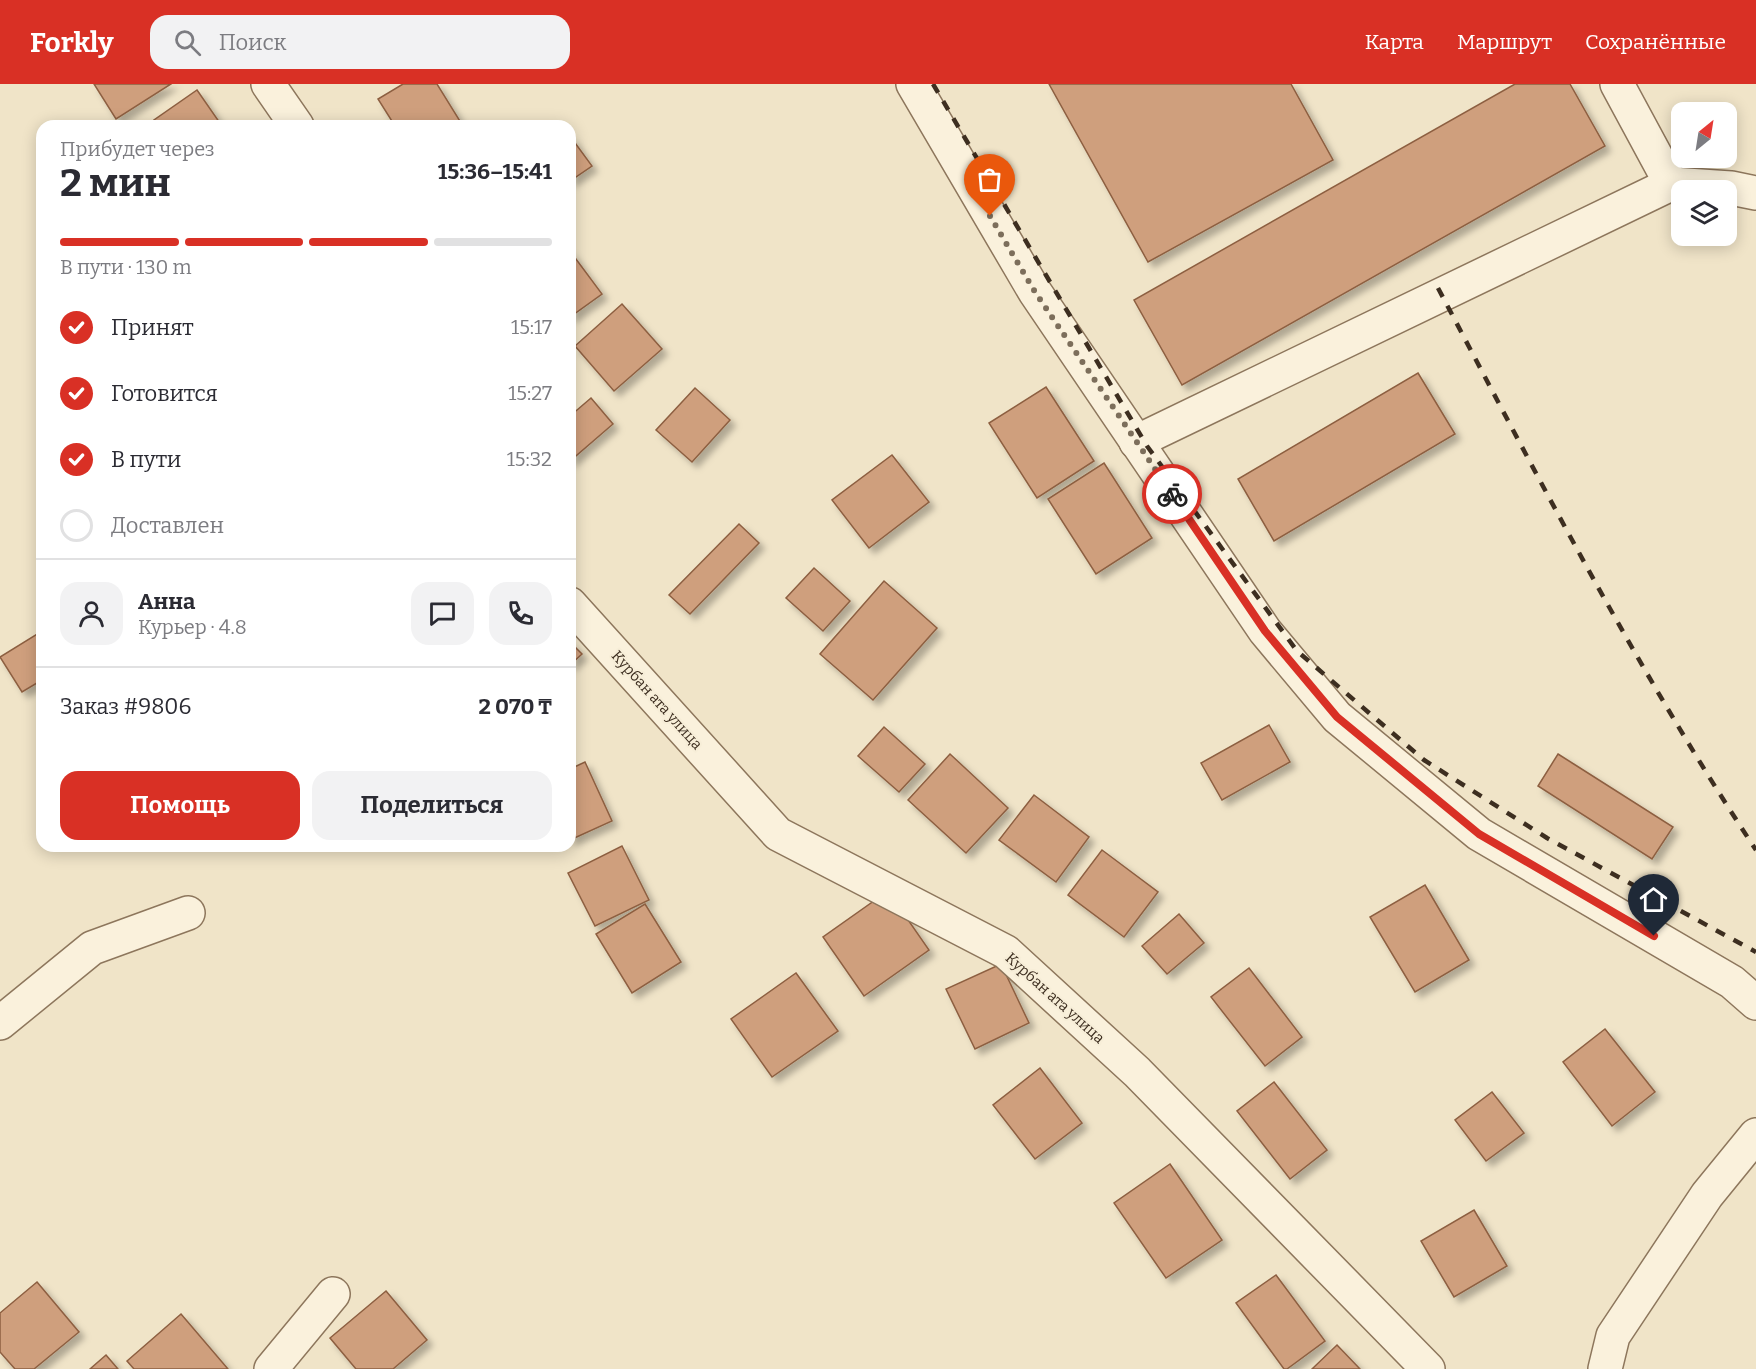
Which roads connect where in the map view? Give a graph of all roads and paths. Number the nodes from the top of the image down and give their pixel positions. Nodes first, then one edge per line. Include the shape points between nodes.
1 (268, 84) edge
2 (913, 84) edge
3 (1617, 84) edge
4 (293, 120) edge
5 (1671, 184) joint
6 (1737, 189) edge
7 (1756, 194) edge
8 (1136, 442) junction
9 (576, 611) edge
10 (188, 913) dead end
11 (1756, 1003) edge
12 (0, 1023) edge
13 (1756, 1136) edge
14 (333, 1294) dead end
15 (271, 1369) edge
16 (1428, 1369) edge
17 (1605, 1369) edge

1 - 4 street
2 - 8 street via 1035,292
3 - 5 street
5 - 8 street
6 - 7 street
8 - 11 street via 1265,631 1337,717 1479,834 1732,981
9 - 16 street, Курбан ата улица via 778,834 1006,952 1137,1072
10 - 12 street via 92,948
13 - 17 street via 1707,1195 1613,1336
14 - 15 street

